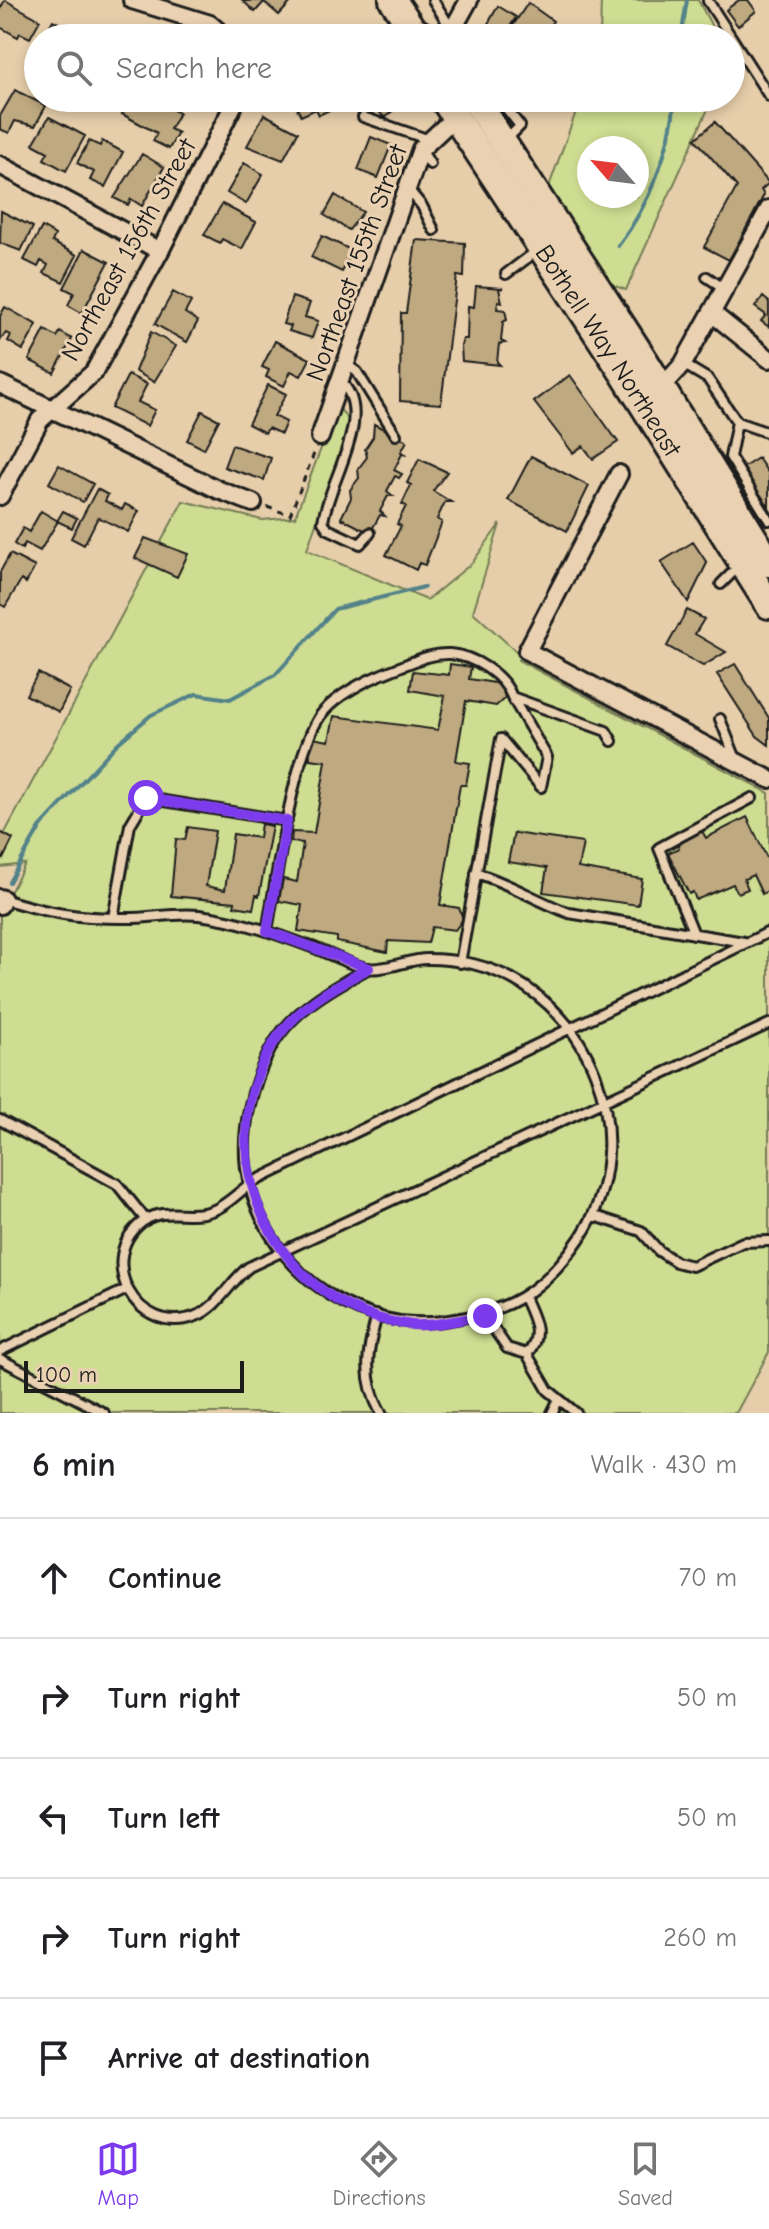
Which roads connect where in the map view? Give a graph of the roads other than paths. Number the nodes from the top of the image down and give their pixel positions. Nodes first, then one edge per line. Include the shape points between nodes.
1 (132, 0) edge
2 (379, 0) edge
3 (393, 0) edge
4 (410, 0) edge
5 (433, 0) edge
6 (469, 0) edge
7 (708, 1) edge
8 (210, 24) edge
9 (395, 24) edge
10 (409, 24) edge
11 (434, 24) edge
12 (441, 24) edge
13 (453, 24) edge
14 (723, 24) edge
15 (745, 59) edge
16 (769, 96) edge
17 (230, 112) edge
18 (433, 112) edge
19 (440, 112) edge
20 (483, 112) edge
21 (509, 112) edge
22 (363, 117) dead end
23 (503, 143) junction
24 (424, 144) junction
25 (430, 164) dead end
26 (0, 165) edge
27 (407, 188) junction
28 (769, 209) edge
29 (434, 230) dead end
30 (542, 247) junction
31 (160, 251) junction
32 (506, 274) dead end
33 (707, 277) dead end
34 (726, 290) junction
35 (713, 314) junction
36 (769, 359) edge
37 (346, 364) junction
38 (683, 364) junction
39 (340, 381) junction
40 (0, 384) edge
41 (653, 396) junction
42 (51, 409) junction
43 (737, 422) junction
44 (769, 433) edge
45 (396, 435) dead end
46 (320, 437) road end
47 (619, 474) dead end
48 (0, 496) edge
49 (253, 503) road end
50 (769, 520) edge
51 (370, 533) dead end
52 (742, 563) junction
53 (769, 563) edge
54 (721, 584) dead end
55 (769, 605) edge
56 (512, 697) junction
57 (720, 719) dead end
58 (612, 741) dead end
59 (738, 764) junction
60 (769, 779) edge
61 (752, 798) dead end
62 (287, 821) junction
63 (476, 873) junction
64 (1, 901) edge
65 (113, 918) junction
66 (267, 931) junction
67 (769, 932) edge
68 (694, 934) junction
69 (746, 943) junction
70 (460, 963) junction
71 (369, 968) junction
72 (769, 1024) edge
73 (571, 1028) junction
74 (606, 1102) junction
75 (0, 1120) edge
76 (251, 1183) junction
77 (595, 1216) junction
78 (146, 1220) junction
79 (769, 1241) edge
80 (283, 1251) junction
81 (125, 1290) junction
82 (524, 1297) junction
83 (377, 1315) junction
84 (485, 1316) junction
85 (0, 1351) edge
86 (527, 1354) junction
87 (0, 1359) edge
88 (558, 1401) junction
89 (104, 1413) edge
90 (381, 1413) edge
91 (552, 1413) edge
92 (576, 1413) edge

1 - 8 street
2 - 9 main road
3 - 10 main road
4 - 11 main road
5 - 12 lane
6 - 13 street
7 - 14 lane
15 - 16 lane
17 - 31 street, Northeast 156th Street
18 - 24 street, Northeast 155th Street
19 - 30 main road, Bothell Way Northeast
20 - 23 main road, Bothell Way Northeast
21 - 23 lane via 520,126
22 - 24 lane
23 - 41 main road, Bothell Way Northeast
24 - 25 lane
24 - 27 street, Northeast 155th Street
26 - 31 street
27 - 29 lane
27 - 37 street, Northeast 155th Street
28 - 34 street
30 - 32 lane
30 - 41 main road, Bothell Way Northeast
31 - 42 street, Northeast 156th Street via 94,372
33 - 34 lane
34 - 35 street
35 - 36 street
35 - 38 street
37 - 39 street, Northeast 155th Street
37 - 45 lane via 357,372
38 - 41 street
38 - 43 lane via 708,379
39 - 46 street, Northeast 155th Street
39 - 51 lane via 351,390 356,416 323,522 360,544
40 - 42 street
41 - 52 main road, Bothell Way Northeast
41 - 53 main road, Bothell Way Northeast
42 - 48 street, Northeast 156th Street
42 - 49 street
43 - 44 lane
43 - 50 lane via 730,457
47 - 59 street via 527,651
52 - 54 lane
52 - 55 main road, Bothell Way Northeast
56 - 58 lane via 606,731
56 - 62 lane via 507,684 467,655 435,654 369,679 324,711 309,738
56 - 63 lane via 547,757 541,787 501,739
57 - 59 lane
59 - 60 street
61 - 68 lane via 659,848
62 - 65 lane via 146,798 130,825
62 - 66 lane
63 - 68 lane via 569,913
63 - 70 lane
64 - 65 lane via 63,917
65 - 66 lane via 197,914
66 - 71 lane
67 - 69 lane
68 - 69 lane
69 - 73 lane
70 - 71 lane via 426,959
70 - 73 lane via 523,985
71 - 76 lane via 318,995 271,1047 248,1107 246,1169
72 - 74 lane
73 - 74 lane via 593,1063
73 - 76 lane
74 - 77 lane via 609,1161
74 - 80 lane
75 - 78 lane via 117,1184
76 - 78 lane via 211,1211 171,1212
76 - 80 lane via 267,1230
77 - 79 lane via 641,1231 659,1251 692,1266 743,1242
77 - 82 lane via 559,1269
78 - 81 lane via 126,1243 121,1266
80 - 81 lane via 249,1267 218,1301 195,1316 169,1318 148,1312
80 - 83 lane via 301,1275 352,1309
81 - 85 lane
82 - 84 lane
82 - 86 lane via 538,1331
83 - 84 lane via 414,1325
83 - 90 lane via 367,1353 367,1380
84 - 86 lane via 507,1348
86 - 88 lane
87 - 89 lane
88 - 91 lane
88 - 92 lane

